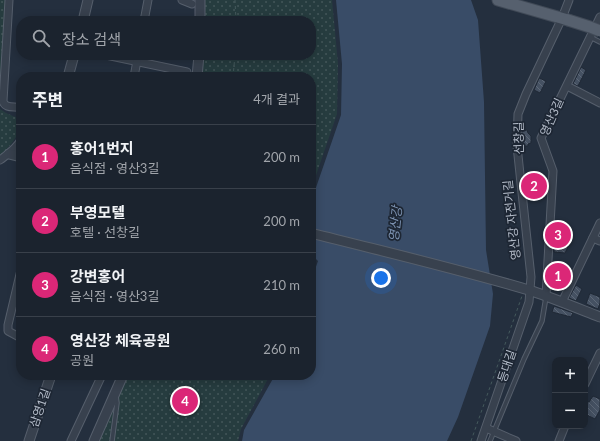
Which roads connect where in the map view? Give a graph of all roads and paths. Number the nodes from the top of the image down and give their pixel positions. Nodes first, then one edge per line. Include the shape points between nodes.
1 (9, 0) edge
2 (88, 0) edge
3 (148, 0) edge
4 (182, 0) edge
5 (235, 0) edge
6 (498, 0) edge
7 (569, 0) edge
8 (196, 2) edge
9 (83, 16) edge
10 (145, 16) edge
11 (199, 16) edge
12 (236, 16) edge
13 (565, 19) junction
14 (597, 26) edge
15 (600, 42) edge
16 (73, 60) edge
17 (138, 60) edge
18 (145, 60) edge
19 (199, 60) edge
20 (235, 60) edge
21 (69, 72) edge
22 (135, 72) edge
23 (187, 72) dead end
24 (197, 72) edge
25 (233, 72) edge
26 (567, 86) junction
27 (600, 103) edge
28 (16, 108) edge
29 (16, 147) edge
30 (9, 154) junction
31 (16, 156) edge
32 (0, 160) edge
33 (600, 223) edge
34 (316, 234) edge
35 (593, 238) junction
36 (600, 241) edge
37 (525, 290) junction
38 (16, 291) edge
39 (546, 296) junction
40 (562, 302) junction
41 (600, 317) edge
42 (16, 335) edge
43 (600, 353) edge
44 (588, 378) edge
45 (50, 380) edge
46 (100, 380) edge
47 (121, 380) edge
48 (116, 391) junction
49 (486, 428) junction
50 (564, 429) edge
51 (494, 432) junction
52 (29, 441) edge
53 (71, 441) edge
54 (94, 441) edge
55 (112, 441) edge
56 (471, 441) edge
57 (481, 441) edge
58 (490, 441) edge
59 (516, 441) edge
60 (559, 441) edge

1 - 28 street via 2,101 8,107
2 - 9 street
3 - 10 street
4 - 8 street
5 - 12 path
6 - 13 main road
7 - 13 street, 선창길
8 - 11 street
13 - 14 main road, bridge via 590,27
13 - 37 street, 선창길 via 518,114 517,146 531,277
14 - 15 lane
14 - 26 street, 영산3길
16 - 21 street
17 - 22 street
18 - 23 street
19 - 24 street
20 - 25 path
26 - 27 street
26 - 39 street, 영산3길 via 541,138 553,171
29 - 30 street
30 - 31 street
30 - 32 street
33 - 35 street
34 - 37 street
35 - 36 street
35 - 40 street
37 - 39 street
37 - 49 street, 등대길 via 529,302
37 - 56 path
38 - 42 street via 8,325 8,331
39 - 40 street
39 - 51 lane via 542,321
40 - 41 street
43 - 44 street
45 - 52 street, 삼영1길
46 - 53 street
47 - 48 street
48 - 54 street
48 - 55 lane
49 - 51 street
49 - 57 street, 등대길
50 - 60 street
51 - 58 lane
51 - 59 street

